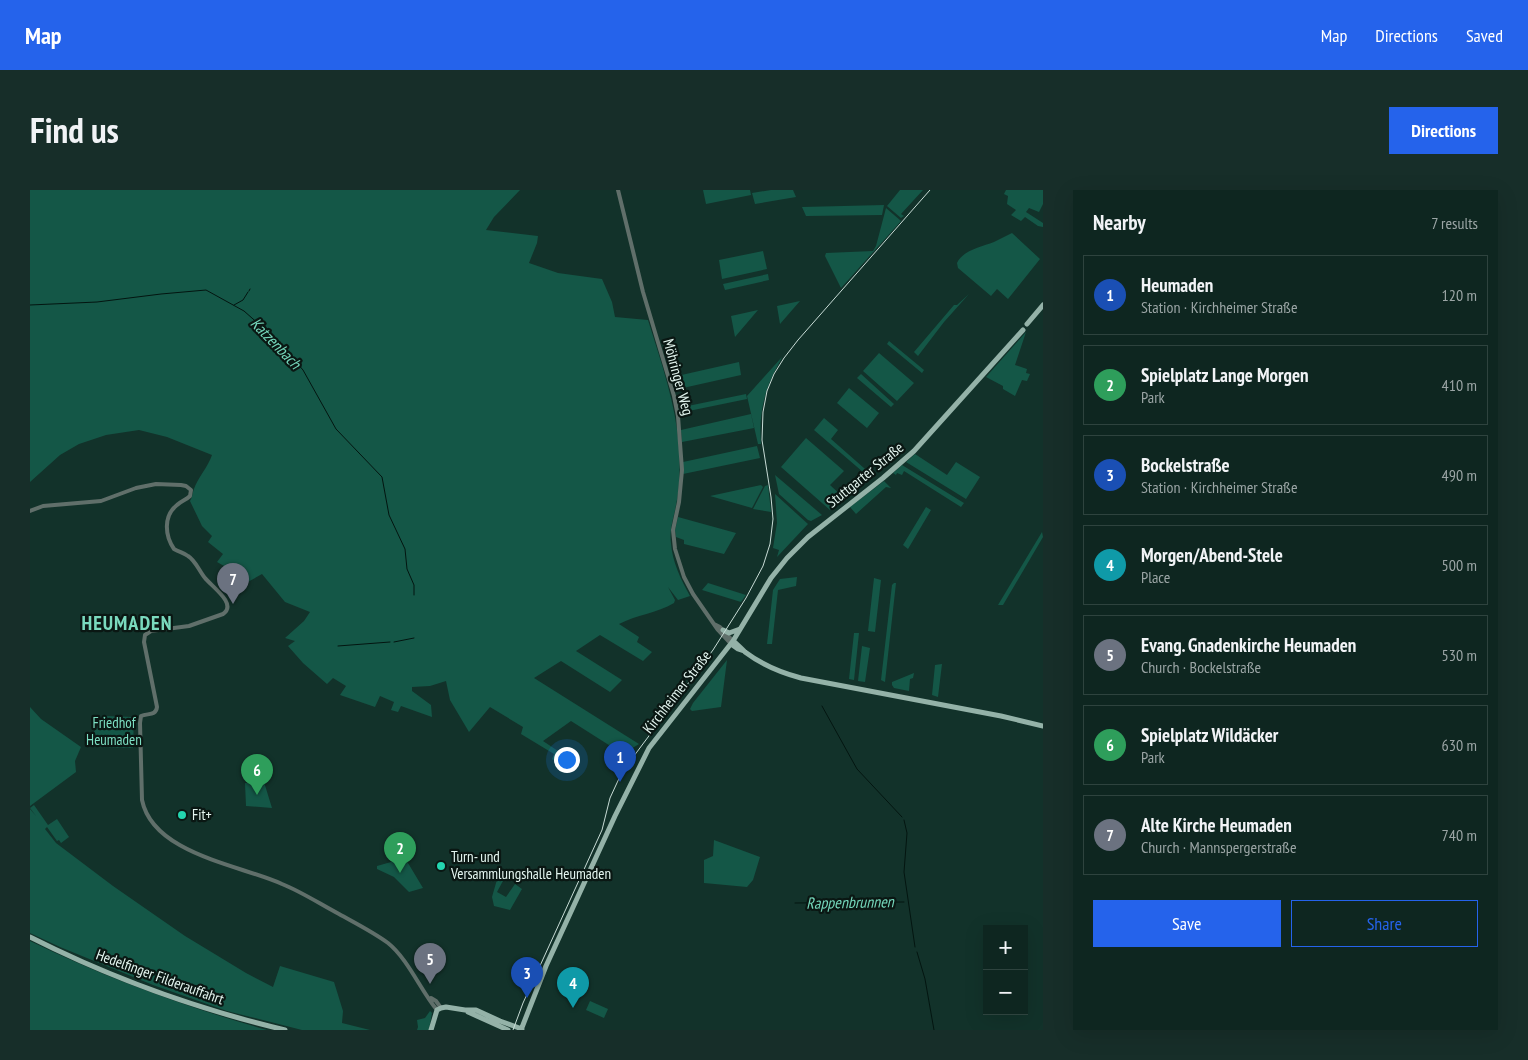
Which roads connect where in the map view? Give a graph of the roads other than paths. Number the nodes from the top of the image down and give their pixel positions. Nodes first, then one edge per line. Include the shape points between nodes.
1 (618, 190) edge
2 (1043, 305) edge
3 (30, 511) edge
4 (714, 624) junction
5 (741, 629) junction
6 (723, 630) junction
7 (732, 642) junction
8 (744, 651) junction
9 (1043, 726) edge
10 (30, 937) edge
11 (439, 1009) junction
12 (465, 1010) junction
13 (521, 1029) edge
14 (285, 1030) edge
15 (432, 1030) edge
16 (509, 1030) edge

1 - 4 street, Möhringer Weg via 677,411 682,476 674,546 689,587
2 - 5 main road, Stuttgarter Straße via 909,456 791,553 771,578
3 - 11 street via 43,506 101,502 156,484 174,484 191,490 190,496 173,508 168,534 174,549 188,555 222,595 227,609 223,614 189,626 151,630 145,634 157,707 156,712 141,716 140,722 145,812 151,822 183,848 283,884 380,938 398,953
4 - 6 street, Möhringer Weg
4 - 7 street, Möhringer Weg
5 - 6 main road via 730,633
5 - 7 main road, Stuttgarter Straße
5 - 8 main road
6 - 7 street, Möhringer Weg
7 - 8 main road
7 - 13 main road, Kirchheimer Straße via 641,762 546,966
8 - 9 main road via 764,664 807,680
10 - 14 main road, Hedelfinger Filderauffahrt via 149,988
11 - 12 main road
11 - 15 main road
12 - 13 main road via 476,1010
12 - 16 main road

